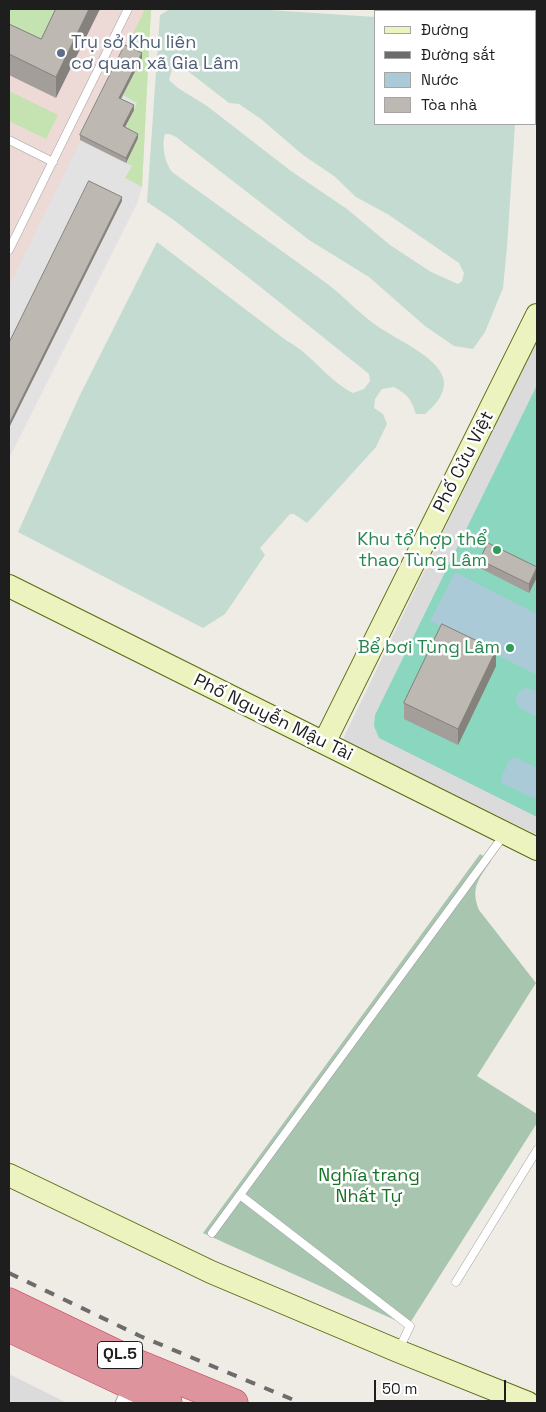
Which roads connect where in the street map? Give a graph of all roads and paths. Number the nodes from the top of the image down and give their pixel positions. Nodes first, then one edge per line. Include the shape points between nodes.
1 (128, 9) edge
2 (9, 140) edge
3 (53, 162) junction
4 (9, 250) edge
5 (537, 315) edge
6 (9, 586) edge
7 (324, 743) junction
8 (505, 833) junction
9 (537, 849) edge
10 (537, 1150) edge
11 (9, 1175) edge
12 (240, 1195) junction
13 (212, 1233) dead end
14 (456, 1282) dead end
15 (9, 1302) edge
16 (9, 1328) edge
17 (398, 1352) junction
18 (128, 1395) edge
19 (168, 1403) edge
20 (234, 1403) edge
21 (528, 1403) edge

1 - 3 lane
2 - 3 lane
3 - 4 lane
5 - 7 street, Phố Cửu Việt
6 - 7 street, Phố Nguyễn Mậu Tài
7 - 8 street, Phố Nguyễn Mậu Tài
8 - 9 street, Phố Nguyễn Mậu Tài
8 - 12 lane
10 - 14 lane
11 - 17 street via 211,1272
12 - 13 lane
12 - 17 lane via 410,1326
15 - 20 highway, QL.5 via 136,1363
16 - 18 highway, QL.5
17 - 21 street
18 - 19 highway, QL.5

